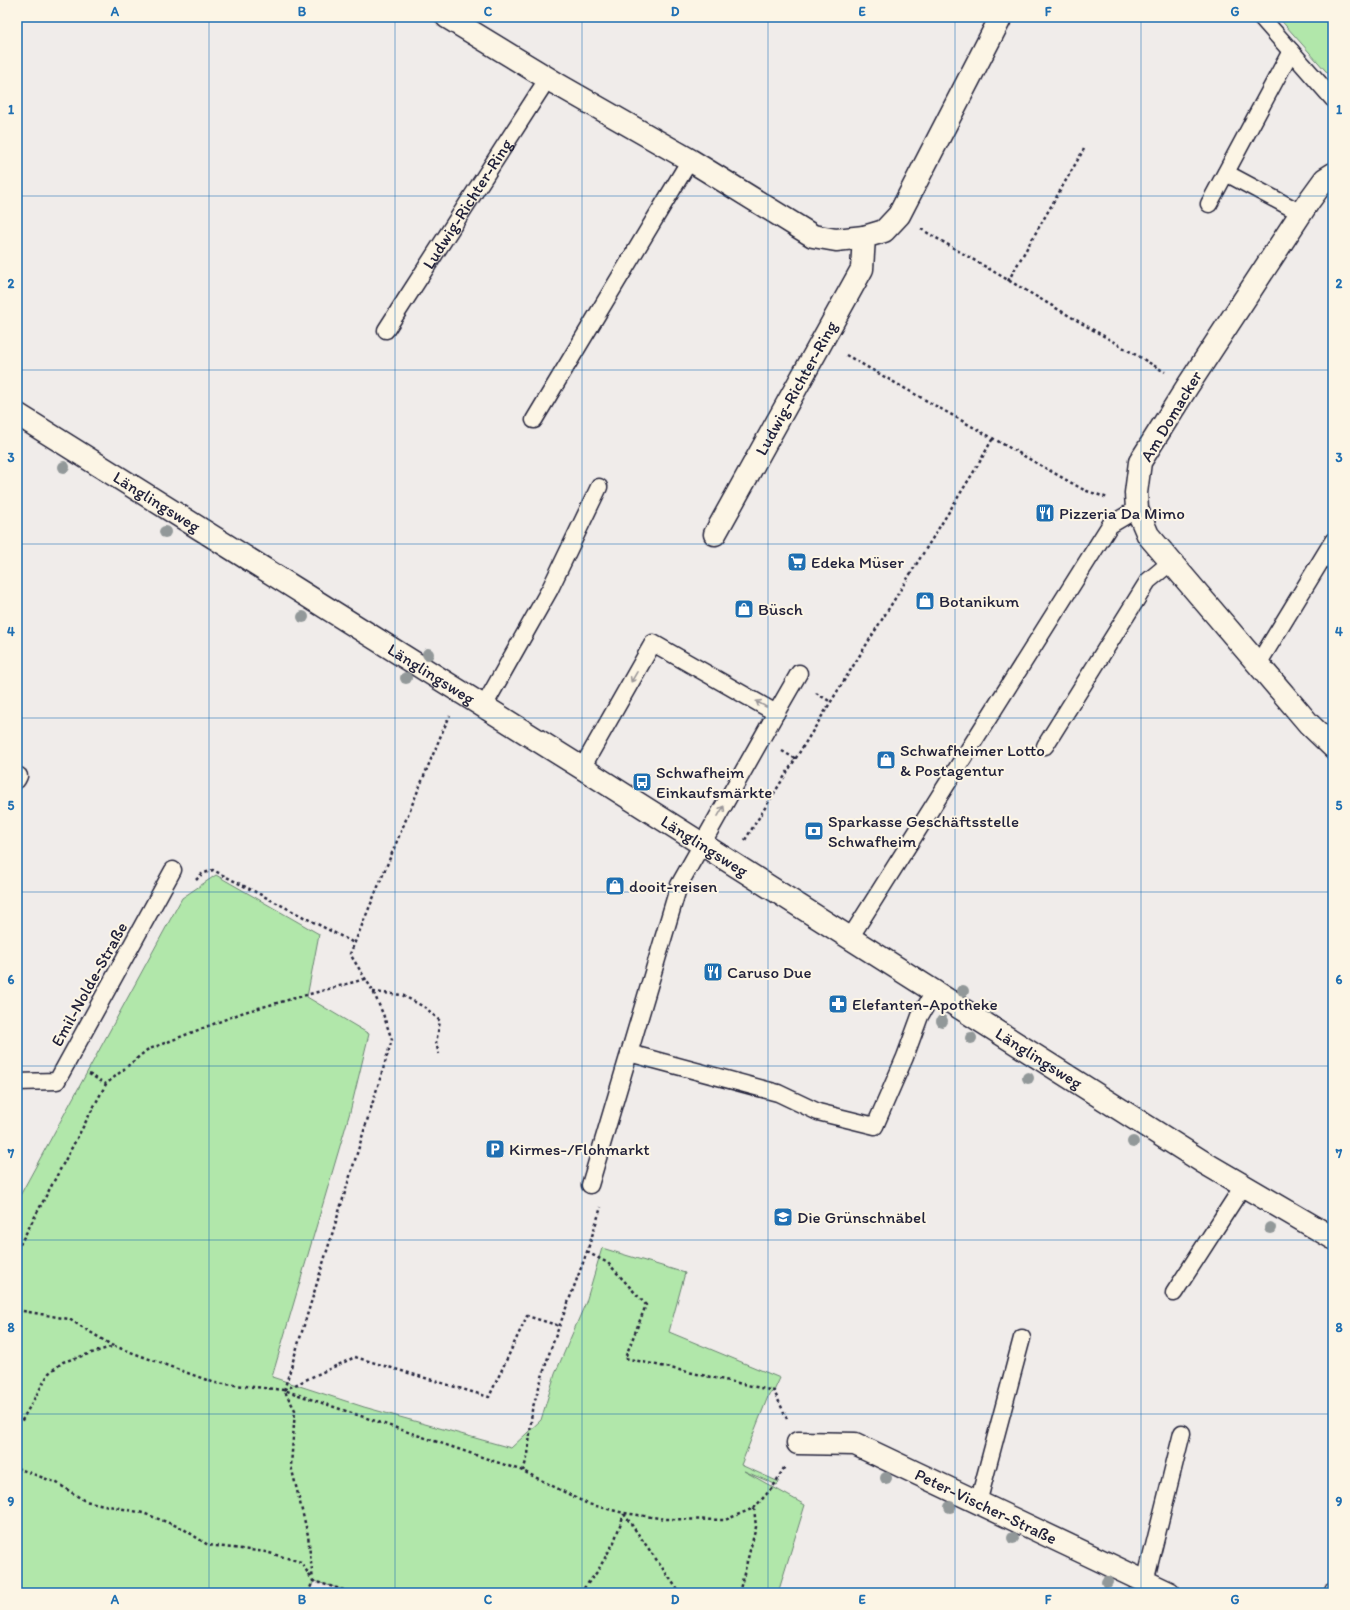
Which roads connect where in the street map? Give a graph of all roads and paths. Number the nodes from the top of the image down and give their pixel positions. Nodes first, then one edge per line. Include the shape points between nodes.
1 (447, 17) edge
2 (1001, 17) edge
3 (1261, 17) edge
4 (1291, 51) junction
5 (548, 78) junction
6 (1333, 99) edge
7 (1084, 149) dead end
8 (690, 160) junction
9 (1226, 173) junction
10 (1333, 174) edge
11 (1209, 204) dead end
12 (899, 214) junction
13 (1301, 214) junction
14 (864, 237) junction
15 (1008, 281) junction
16 (386, 330) dead end
17 (822, 342) junction
18 (1187, 387) junction
19 (17, 414) edge
20 (534, 420) dead end
21 (993, 438) junction
22 (599, 487) dead end
23 (1137, 501) junction
24 (715, 534) dead end
25 (1333, 542) edge
26 (1171, 562) junction
27 (1258, 664) junction
28 (800, 672) dead end
29 (484, 706) junction
30 (776, 713) junction
31 (444, 728) dead end
32 (1044, 746) dead end
33 (1333, 747) edge
34 (582, 768) junction
35 (702, 844) junction
36 (731, 863) junction
37 (173, 870) dead end
38 (165, 884) junction
39 (850, 938) junction
40 (354, 943) junction
41 (365, 978) junction
42 (373, 992) junction
43 (934, 992) junction
44 (629, 1053) junction
45 (439, 1054) dead end
46 (17, 1082) edge
47 (590, 1185) dead end
48 (1243, 1186) junction
49 (601, 1207) dead end
50 (1333, 1238) edge
51 (17, 1250) edge
52 (587, 1252) junction
53 (1174, 1293) dead end
54 (17, 1310) edge
55 (560, 1326) junction
56 (1022, 1338) dead end
57 (114, 1346) junction
58 (284, 1390) junction
59 (17, 1424) edge
60 (1182, 1433) dead end
61 (798, 1442) junction
62 (17, 1468) edge
63 (522, 1471) junction
64 (978, 1503) junction
65 (754, 1508) junction
66 (624, 1513) junction
67 (313, 1581) junction
68 (1145, 1582) junction
69 (308, 1593) edge
70 (354, 1593) edge
71 (580, 1593) edge
72 (680, 1593) edge
73 (739, 1593) edge
74 (1169, 1593) edge

1 - 5 street
2 - 12 street
3 - 4 lane
4 - 6 lane
4 - 9 lane
5 - 8 street
5 - 16 lane, Ludwig-Richter-Ring
7 - 15 path
8 - 14 street via 813,236 836,240
8 - 20 lane
9 - 11 lane
9 - 13 lane
10 - 13 street, Am Domacker via 1325,179
12 - 14 street via 884,231
12 - 15 path
13 - 18 street, Am Domacker
14 - 17 street, Ludwig-Richter-Ring via 862,269
15 - 18 path
17 - 21 path
17 - 24 street, Ludwig-Richter-Ring
18 - 23 street, Am Domacker via 1140,462
19 - 29 street, Länglingsweg
21 - 23 path via 1084,490 1109,499
21 - 36 path
22 - 29 lane via 550,589
23 - 26 street via 1148,535
23 - 39 lane via 1110,525
25 - 27 lane
26 - 27 street
26 - 32 lane via 1148,580
27 - 33 street via 1309,724
28 - 30 lane
29 - 34 street, Länglingsweg
30 -> 34 lane via 653,643
35 -> 30 lane
31 - 40 path
34 - 35 street, Länglingsweg
35 - 36 street, Länglingsweg
35 - 44 lane via 679,885
36 - 39 street, Länglingsweg
37 - 38 lane, Emil-Nolde-Straße
38 - 40 path via 182,894 202,874 213,870
38 - 46 lane, Emil-Nolde-Straße via 57,1081
39 - 43 street, Länglingsweg
40 - 41 path via 350,954
41 - 42 path
41 - 51 path via 244,1012 147,1050 106,1084
42 - 45 path via 402,995 431,1012 440,1021 436,1043
42 - 58 path via 392,1040
43 - 44 lane via 920,1016 905,1058 875,1126 818,1112 778,1093
43 - 48 street, Länglingsweg
44 - 47 lane
48 - 50 street, Länglingsweg
48 - 53 lane
49 - 52 path
52 - 55 path
52 - 61 path via 608,1263 646,1305 625,1358 774,1391
54 - 57 path via 69,1319
55 - 58 path via 527,1316 489,1397 355,1357
55 - 63 path via 532,1410 528,1455
56 - 64 lane
57 - 58 path via 215,1383
57 - 59 path via 63,1362 49,1373 22,1422
58 - 63 path
58 - 67 path via 294,1410 291,1466 308,1536
60 - 68 lane
61 - 64 street, Peter-Vischer-Straße via 855,1444
61 - 65 path via 773,1487
62 - 67 path via 57,1483 85,1501 143,1513 182,1528 208,1545 266,1552 301,1562
63 - 66 path via 588,1504
64 - 68 street, Peter-Vischer-Straße
65 - 66 path via 725,1520 666,1519
65 - 73 path via 756,1527
66 - 71 path via 614,1542 597,1572
66 - 72 path
67 - 69 path
67 - 70 path
68 - 74 street, Peter-Vischer-Straße

